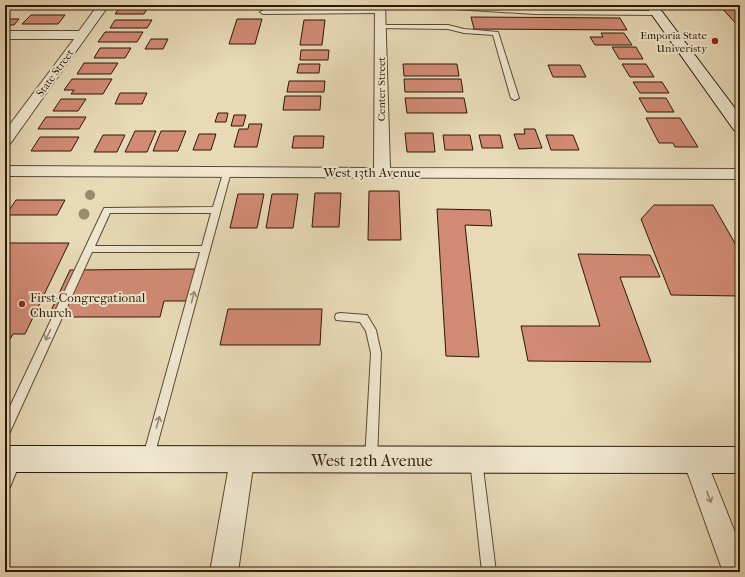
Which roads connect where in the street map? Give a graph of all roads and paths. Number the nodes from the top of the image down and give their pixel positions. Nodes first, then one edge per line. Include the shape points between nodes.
1 (104, 5) edge
2 (380, 8) edge
3 (654, 9) edge
4 (263, 12) dead end
5 (380, 27) junction
6 (5, 35) edge
7 (82, 35) junction
8 (514, 98) dead end
9 (740, 126) edge
10 (5, 141) edge
11 (5, 171) edge
12 (227, 172) junction
13 (382, 172) junction
14 (740, 174) edge
15 (217, 210) junction
16 (88, 249) junction
17 (206, 249) junction
18 (340, 317) dead end
19 (5, 430) edge
20 (148, 460) junction
21 (242, 460) junction
22 (371, 460) junction
23 (476, 460) junction
24 (695, 460) junction
25 (740, 460) edge
26 (8, 467) edge
27 (224, 572) edge
28 (489, 572) edge
29 (737, 572) edge

1 - 7 street, State Street
2 - 3 lane via 455,7 535,12
2 - 4 lane
2 - 5 street, Center Street
3 - 9 main road
5 - 8 lane via 448,27 496,33
5 - 13 street, Center Street
6 - 7 street
7 - 10 street, State Street
11 - 12 street, West 13th Avenue
12 - 13 street, West 13th Avenue
12 - 15 lane
13 - 14 street, West 13th Avenue
15 - 16 lane via 107,210
15 - 17 lane
16 - 17 lane
16 -> 19 lane
20 -> 17 lane
18 - 22 lane via 363,318 371,330 376,353
20 - 21 main road, West 12th Avenue
20 - 26 main road, West 12th Avenue
21 - 22 main road, West 12th Avenue
21 - 27 street
22 - 23 main road, West 12th Avenue
23 - 24 main road, West 12th Avenue
23 - 28 lane
24 - 25 main road, West 12th Avenue
24 -> 29 street

